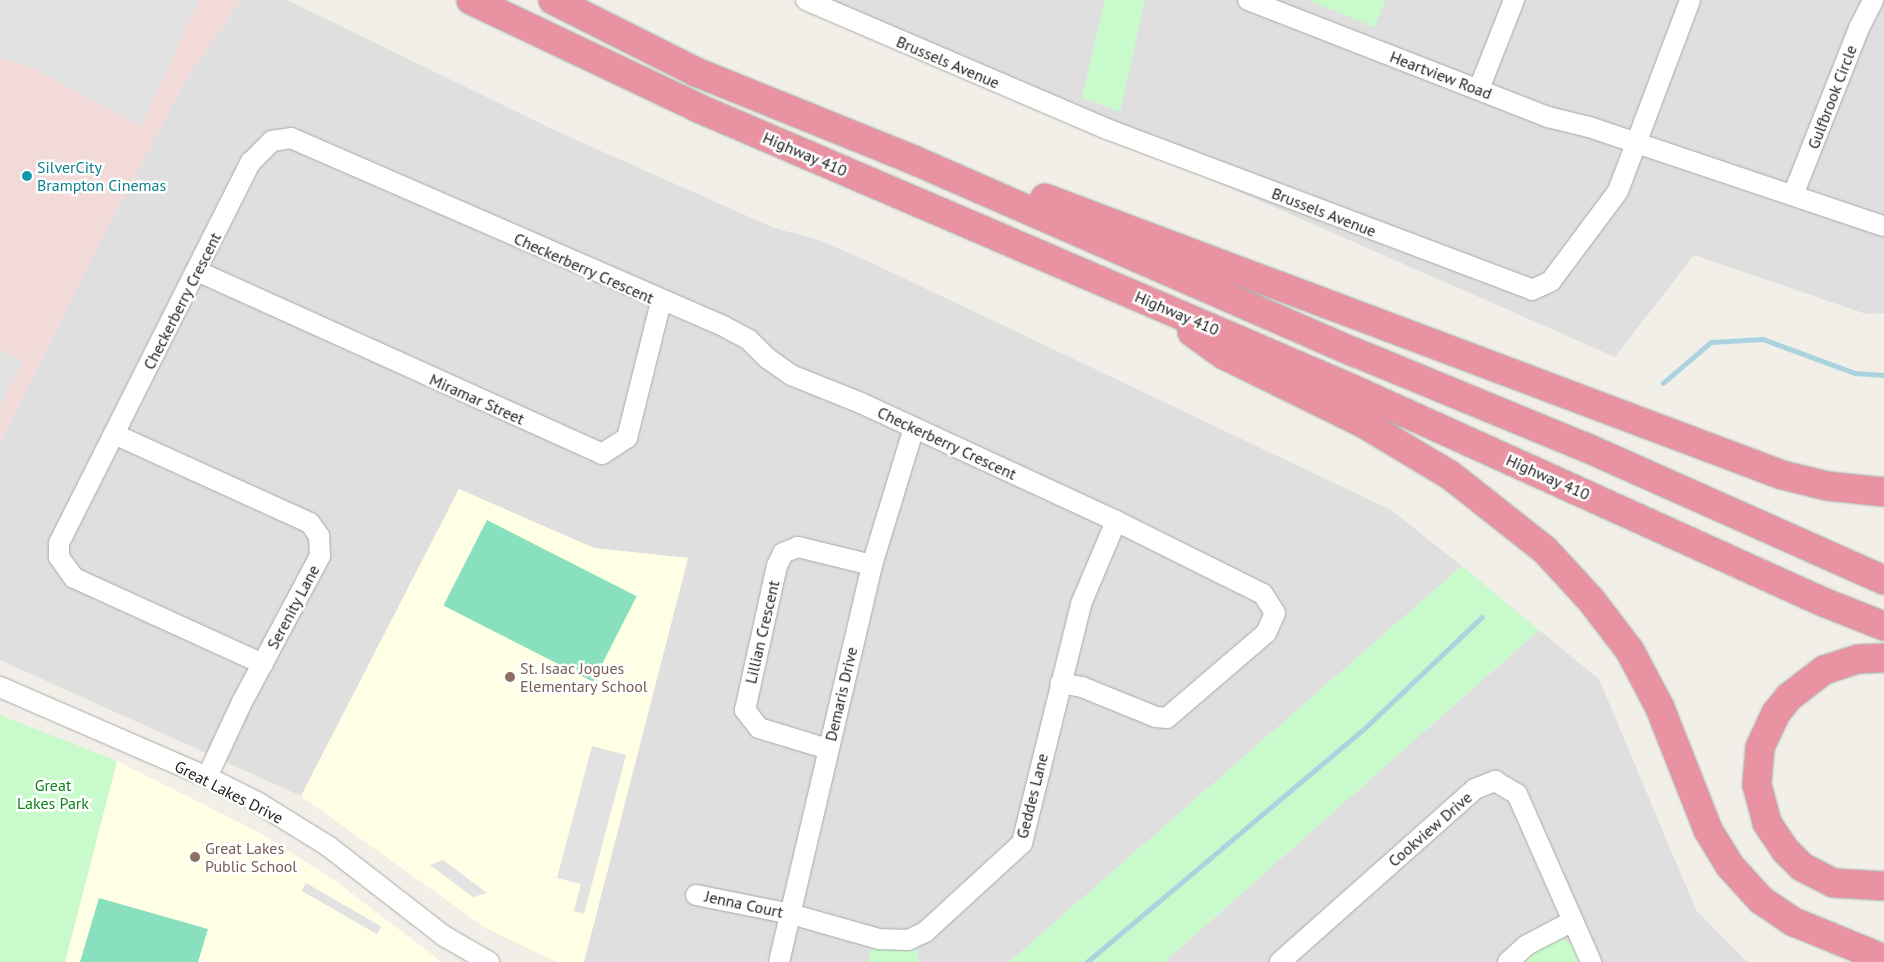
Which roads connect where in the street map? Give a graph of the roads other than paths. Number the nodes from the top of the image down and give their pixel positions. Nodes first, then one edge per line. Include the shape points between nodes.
1 (471, 0) edge
2 (553, 0) edge
3 (806, 0) edge
4 (1248, 0) edge
5 (1514, 0) edge
6 (1690, 0) edge
7 (1873, 0) edge
8 (1479, 89) junction
9 (1636, 143) junction
10 (916, 161) junction
11 (1793, 195) junction
12 (1884, 226) edge
13 (197, 272) junction
14 (1146, 300) junction
15 (661, 302) junction
16 (914, 428) junction
17 (114, 434) junction
18 (1884, 492) edge
19 (1116, 521) junction
20 (872, 566) junction
21 (1884, 580) edge
22 (1884, 626) edge
23 (1884, 658) edge
24 (263, 664) junction
25 (1060, 683) junction
26 (0, 687) edge
27 (828, 749) junction
28 (207, 777) junction
29 (1884, 886) edge
30 (696, 895) dead end
31 (791, 914) junction
32 (1573, 920) junction
33 (1884, 959) edge
34 (489, 962) edge
35 (779, 962) edge
36 (1280, 962) edge
37 (1508, 962) edge
38 (1591, 962) edge

1 - 14 highway, Highway 410 via 698,108
2 - 10 highway via 696,72
3 - 9 street, Brussels Avenue via 1107,129 1523,289 1540,288 1551,281 1609,206
4 - 8 street, Heartview Road
5 - 8 street
6 - 9 street, Brussels Avenue
7 - 11 street, Gulfbrook Circle
8 - 9 street, Heartview Road via 1548,117
9 - 11 street
10 - 18 highway via 981,174 1782,475 1827,486
10 - 21 highway via 1354,352 1585,447
11 - 12 street
13 - 15 street, Checkerberry Crescent via 251,162 272,141 291,138
13 - 15 street, Miramar Street via 602,454 627,438
13 - 17 street, Checkerberry Crescent
14 - 22 highway, Highway 410 via 1357,391 1823,602
14 - 33 highway via 1224,355 1363,423 1450,475 1545,550 1591,600 1630,651 1660,708 1708,830 1730,866 1761,900 1794,922
15 - 16 street, Checkerberry Crescent via 749,340 791,375
16 - 19 street, Checkerberry Crescent
16 - 20 street, Demaris Drive
17 - 24 street, Checkerberry Crescent via 59,543 59,557 65,569 74,578
17 - 24 street, Serenity Lane via 310,523 319,536 320,556
19 - 25 street, Geddes Lane via 1081,604
19 - 25 street, Checkerberry Crescent via 1263,594 1275,613 1273,623 1266,633 1167,718 1156,717 1082,687
20 - 27 street, Demaris Drive
20 - 27 street, Lillian Crescent via 798,546 783,553 777,566 745,710 759,728
23 - 29 highway via 1858,659 1824,670 1789,697 1776,713 1760,748 1757,785 1766,823 1784,850 1802,866 1833,883
24 - 28 street, Serenity Lane
25 - 31 street, Geddes Lane via 1022,843 925,932 908,940 893,941
26 - 28 street, Great Lakes Drive
27 - 31 street, Demaris Drive
28 - 34 street, Great Lakes Drive via 257,802 328,846 444,936
30 - 31 street, Jenna Court
31 - 35 street, Demaris Drive
32 - 36 street, Cookview Drive via 1517,794 1496,781 1475,789
32 - 37 street via 1527,945
32 - 38 street, Cookview Drive

